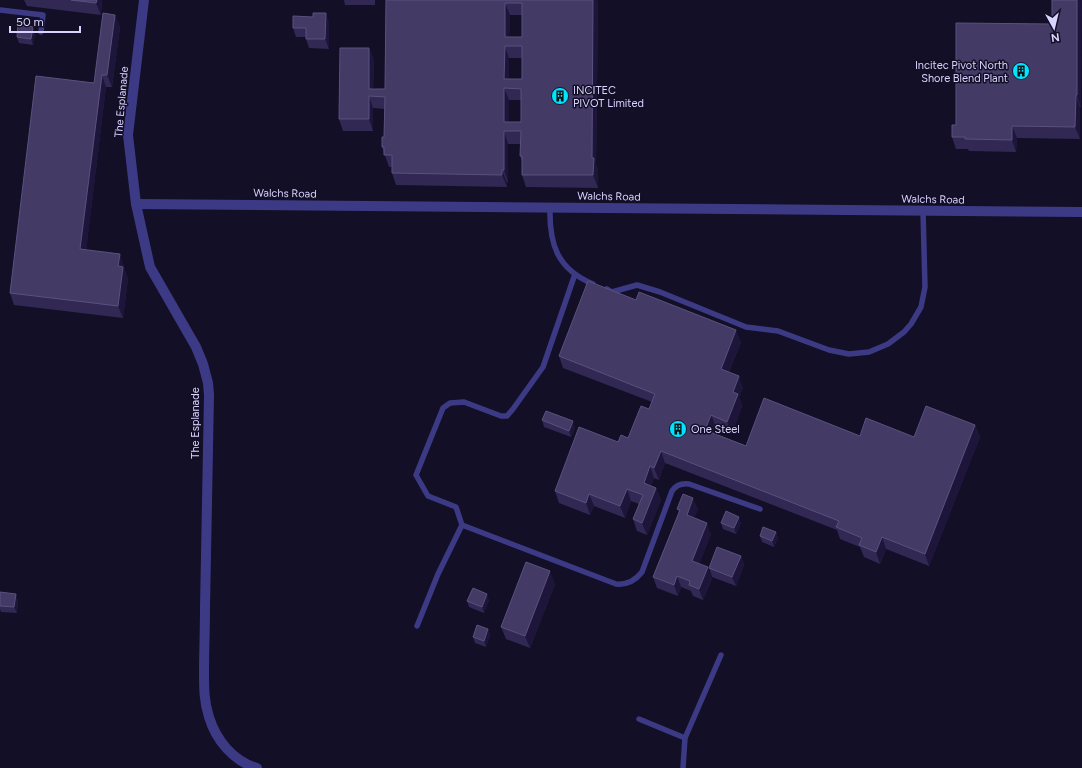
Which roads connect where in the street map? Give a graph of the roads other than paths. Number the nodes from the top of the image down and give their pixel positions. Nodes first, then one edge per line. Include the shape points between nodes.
1 (144, 0) edge
2 (0, 10) edge
3 (41, 32) dead end
4 (136, 204) junction
5 (550, 207) junction
6 (924, 211) junction
7 (1082, 212) edge
8 (575, 274) junction
9 (760, 509) dead end
10 (462, 525) junction
11 (417, 626) dead end
12 (721, 655) dead end
13 (639, 719) dead end
14 (686, 738) junction
15 (257, 768) edge
16 (683, 768) edge

1 - 4 street, The Esplanade via 128,135
2 - 3 lane via 43,15
4 - 5 street, Walchs Road
4 - 15 street, The Esplanade via 150,267 196,347 208,383 204,699 215,733 223,746 232,755
5 - 6 street, Walchs Road
5 - 8 lane via 553,244 566,266
6 - 7 street, Walchs Road
6 - 8 lane via 925,287 920,307 911,324 900,335 879,349 869,352 849,354 829,350 778,331 746,327 637,285 612,292
8 - 10 lane via 543,367 507,416 464,402 450,403 442,408 416,475 428,496 456,507
9 - 10 lane via 686,483 676,486 642,572 635,580 626,584 616,584
10 - 11 lane
12 - 14 lane
13 - 14 lane
14 - 16 lane

